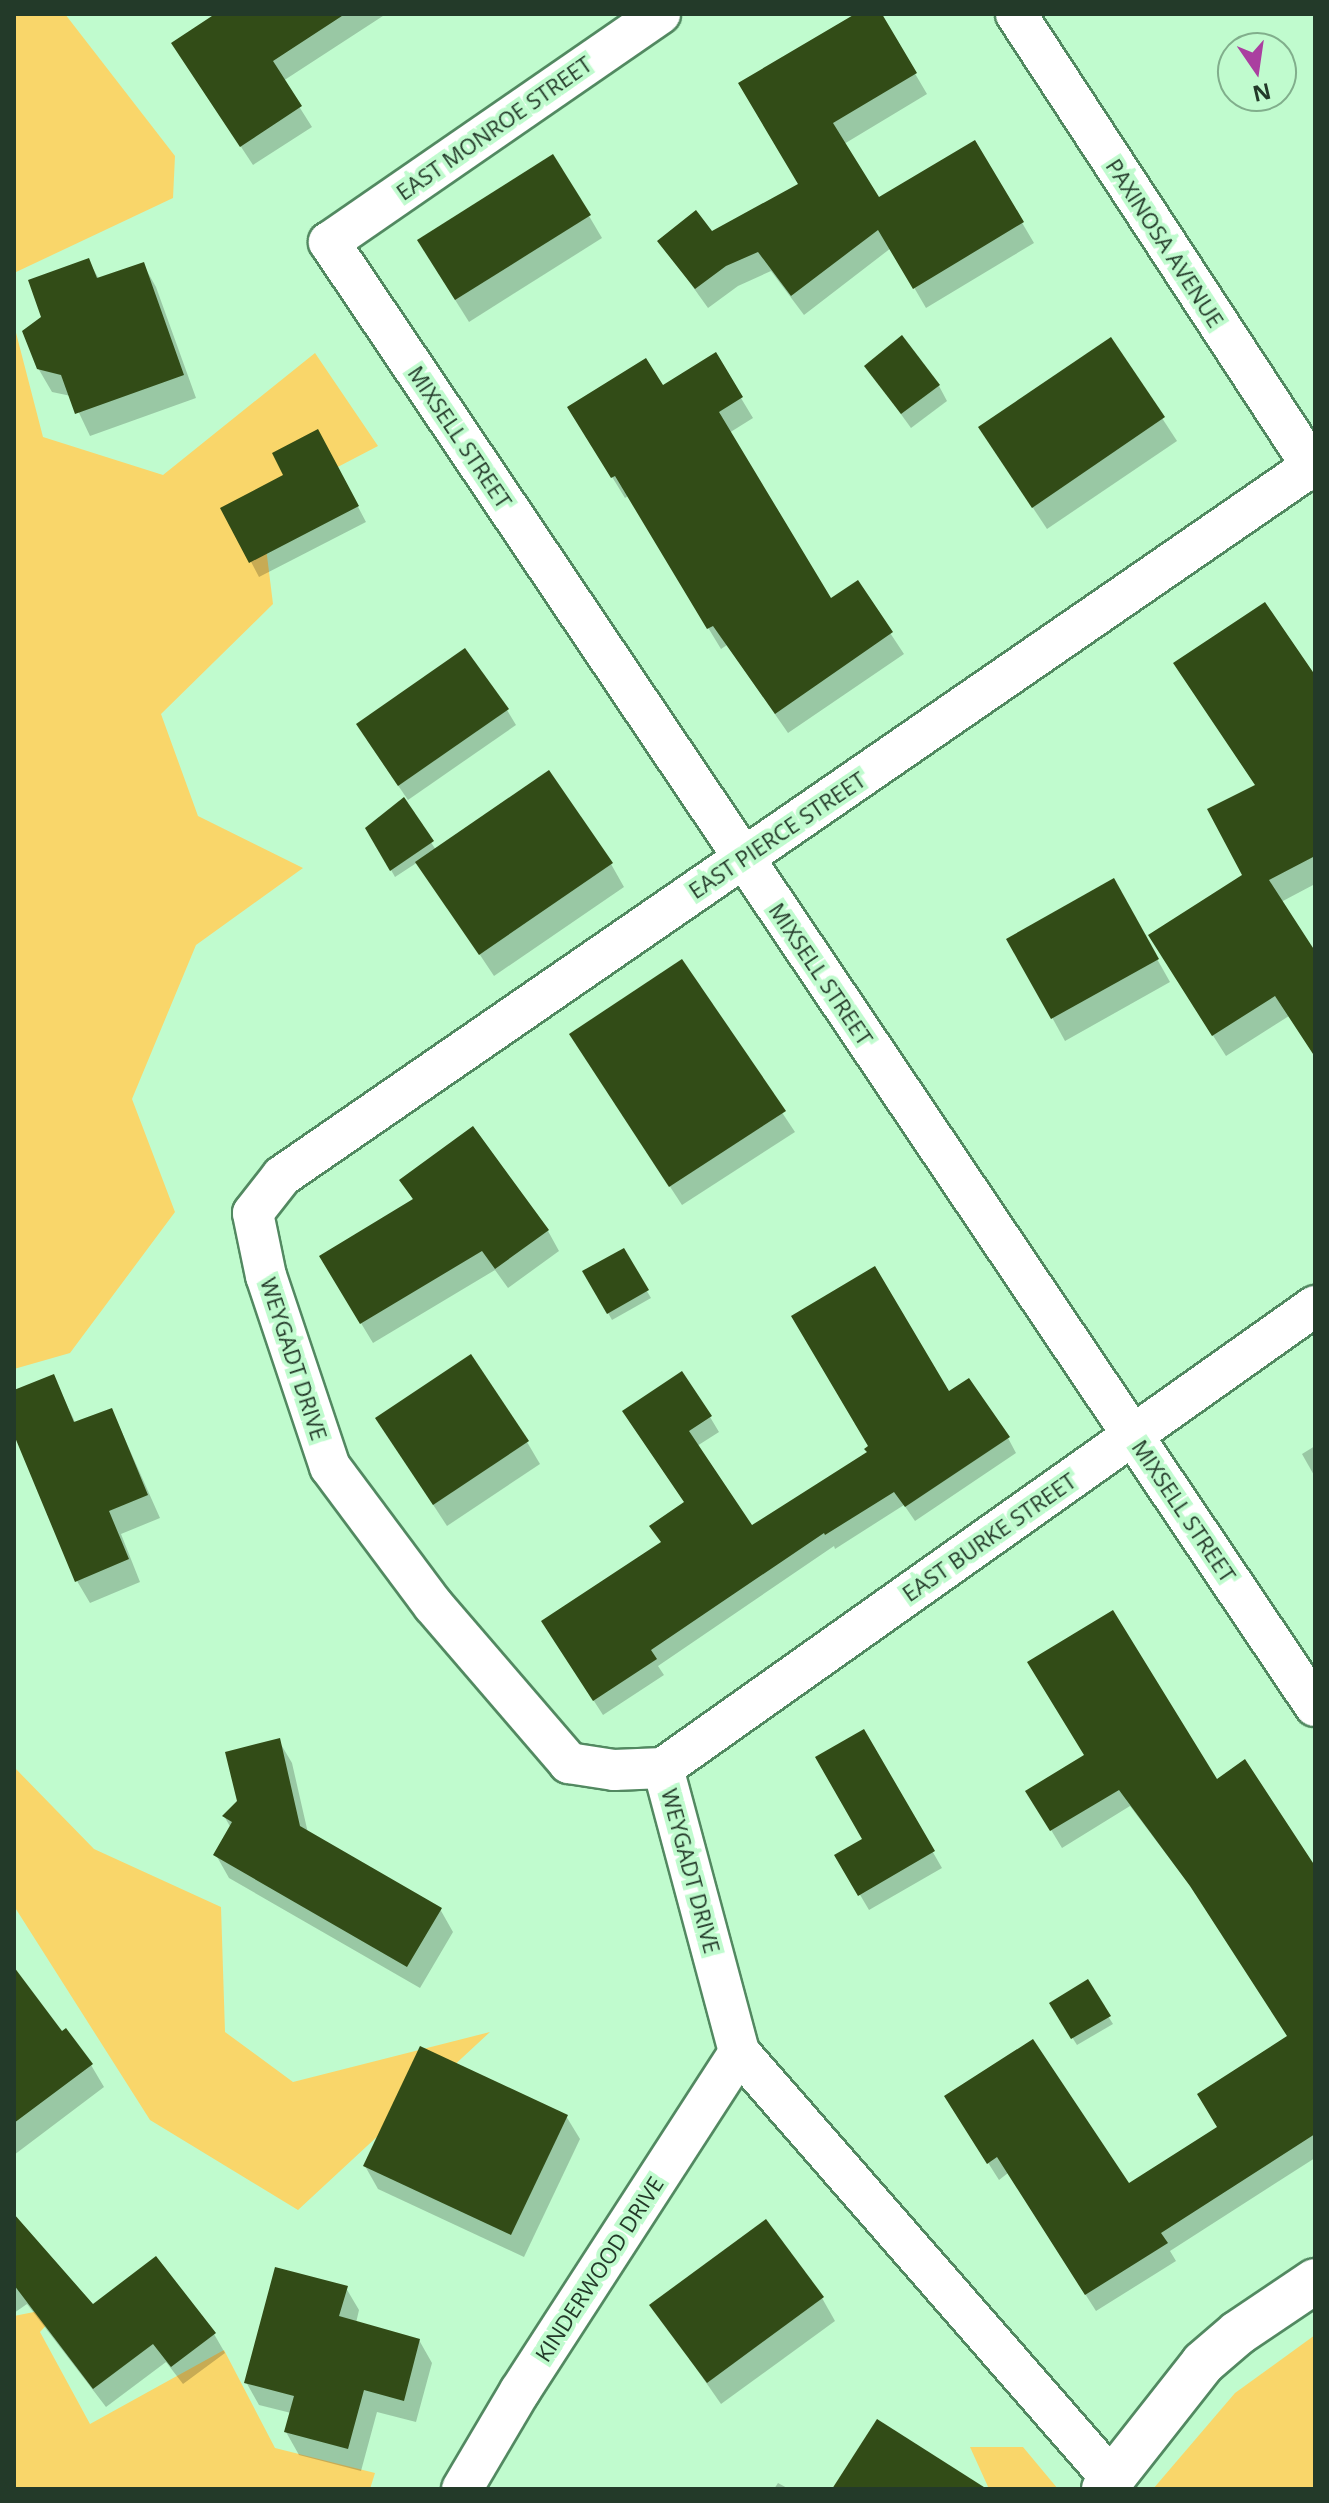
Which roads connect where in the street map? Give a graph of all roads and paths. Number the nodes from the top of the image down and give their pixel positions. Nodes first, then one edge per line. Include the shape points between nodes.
1 (660, 14) edge
2 (1016, 14) edge
3 (329, 242) joint
4 (1314, 467) edge
5 (743, 858) junction
6 (253, 1213) joint
7 (1315, 1306) edge
8 (1132, 1435) junction
9 (1315, 1706) edge
10 (663, 1768) junction
11 (739, 2052) junction
12 (1315, 2281) edge
13 (1107, 2483) edge
14 (462, 2489) edge

1 - 3 street, EAST MONROE STREET
2 - 4 street, PAXINOSA AVENUE
3 - 5 street, MIXSELL STREET
4 - 5 street, EAST PIERCE STREET
5 - 6 street, EAST PIERCE STREET via 282,1176
5 - 8 street, MIXSELL STREET
6 - 10 street, WEYGADT DRIVE via 266,1276 330,1467 414,1580 569,1763 614,1770
7 - 8 street, EAST BURKE STREET
8 - 9 street, MIXSELL STREET
8 - 10 street, EAST BURKE STREET
10 - 11 street, WEYGADT DRIVE
11 - 13 street, WEYGADT DRIVE
11 - 14 street, KINDERWOOD DRIVE
12 - 13 street via 1203,2363

